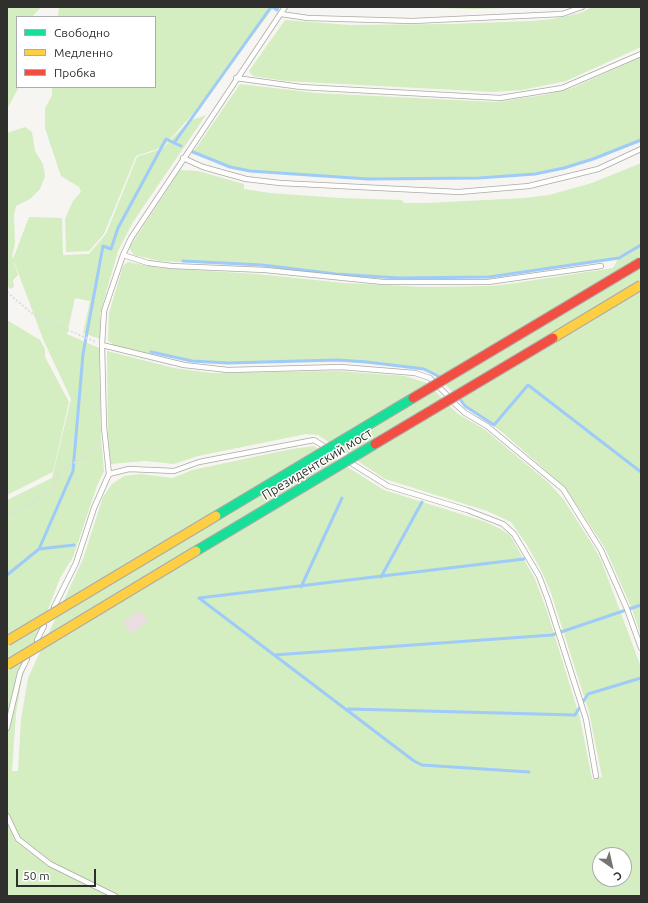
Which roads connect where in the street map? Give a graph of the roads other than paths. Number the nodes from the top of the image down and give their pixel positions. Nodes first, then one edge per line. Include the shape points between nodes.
1 (285, 7) edge
2 (582, 7) edge
3 (281, 14) junction
4 (641, 54) edge
5 (236, 78) junction
6 (641, 149) edge
7 (183, 158) junction
8 (123, 255) junction
9 (641, 262) edge
10 (601, 266) dead end
11 (641, 285) edge
12 (102, 345) junction
13 (334, 453) dead end
14 (341, 457) dead end
15 (108, 474) junction
16 (7, 641) edge
17 (641, 648) edge
18 (7, 665) edge
19 (7, 728) edge
20 (596, 776) dead end
21 (7, 816) edge
22 (115, 896) edge

1 - 3 lane
2 - 3 lane via 562,14 412,21 308,18
3 - 5 lane
4 - 5 lane via 562,88 500,98 302,87
5 - 7 lane
6 - 7 lane via 598,169 529,186 458,192 280,184 246,179 203,167
7 - 8 lane via 131,238
8 - 10 lane via 148,264 265,270 383,282 488,282
8 - 12 lane via 104,311
9 - 16 highway, Президентский мост, bridge
11 - 18 highway, Президентский мост, bridge
12 - 15 lane via 104,435
12 - 17 lane via 184,365 228,370 341,367 415,373 430,378 465,413 487,426 563,489 601,550 627,608
13 - 15 lane via 314,440 199,462 174,471 129,469
14 - 20 lane via 388,486 467,510 503,524 514,534 539,576 548,600 584,714
15 - 19 lane via 76,563 20,673
21 - 22 lane via 18,839 50,864

